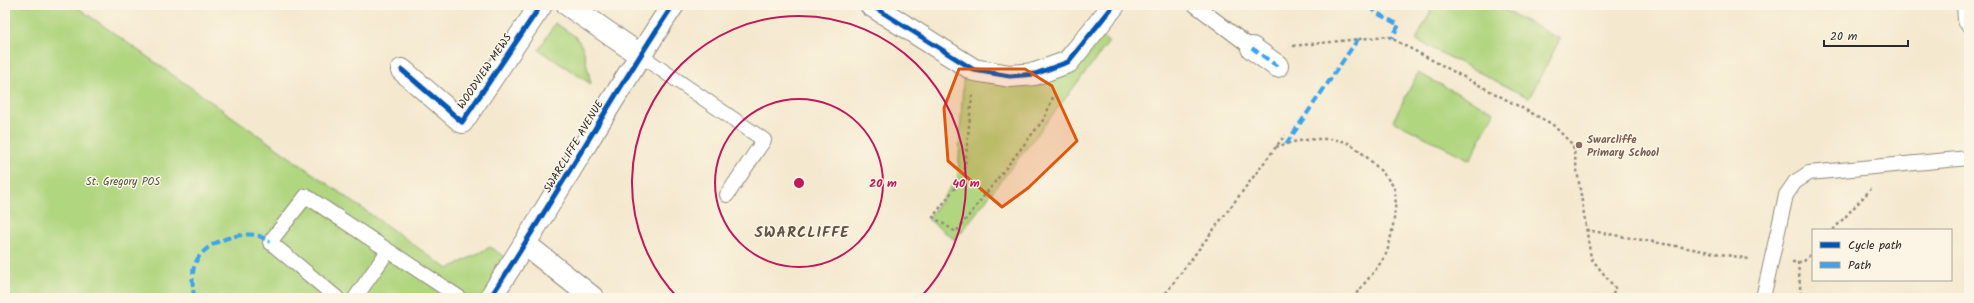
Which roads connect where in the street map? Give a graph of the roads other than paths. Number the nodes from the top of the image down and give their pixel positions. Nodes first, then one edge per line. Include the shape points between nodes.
1 (541, 5) edge
2 (568, 5) edge
3 (673, 5) edge
4 (871, 5) edge
5 (1114, 5) edge
6 (1195, 5) edge
7 (1968, 5) edge
8 (1969, 20) edge
9 (1252, 48) joint
10 (640, 55) junction
11 (1277, 66) road end
12 (402, 70) dead end
13 (1969, 158) edge
14 (728, 195) dead end
15 (525, 244) junction
16 (388, 251) junction
17 (337, 298) edge
18 (355, 298) edge
19 (460, 298) edge
20 (490, 298) edge
21 (593, 298) edge
22 (1763, 298) edge

1 - 12 street, WOODVIEW MEWS via 462,122
2 - 10 street
3 - 10 street, SWARCLIFFE AVENUE
4 - 5 street via 974,70 1010,76 1035,74 1068,62
6 - 9 lane
7 - 8 street
9 - 11 street
10 - 14 lane via 764,140
10 - 15 street, SWARCLIFFE AVENUE
13 - 22 lane via 1809,173 1795,182 1786,195
15 - 20 street, SWARCLIFFE AVENUE
15 - 21 street
16 - 17 lane via 306,196 270,242
16 - 18 lane
16 - 19 lane

